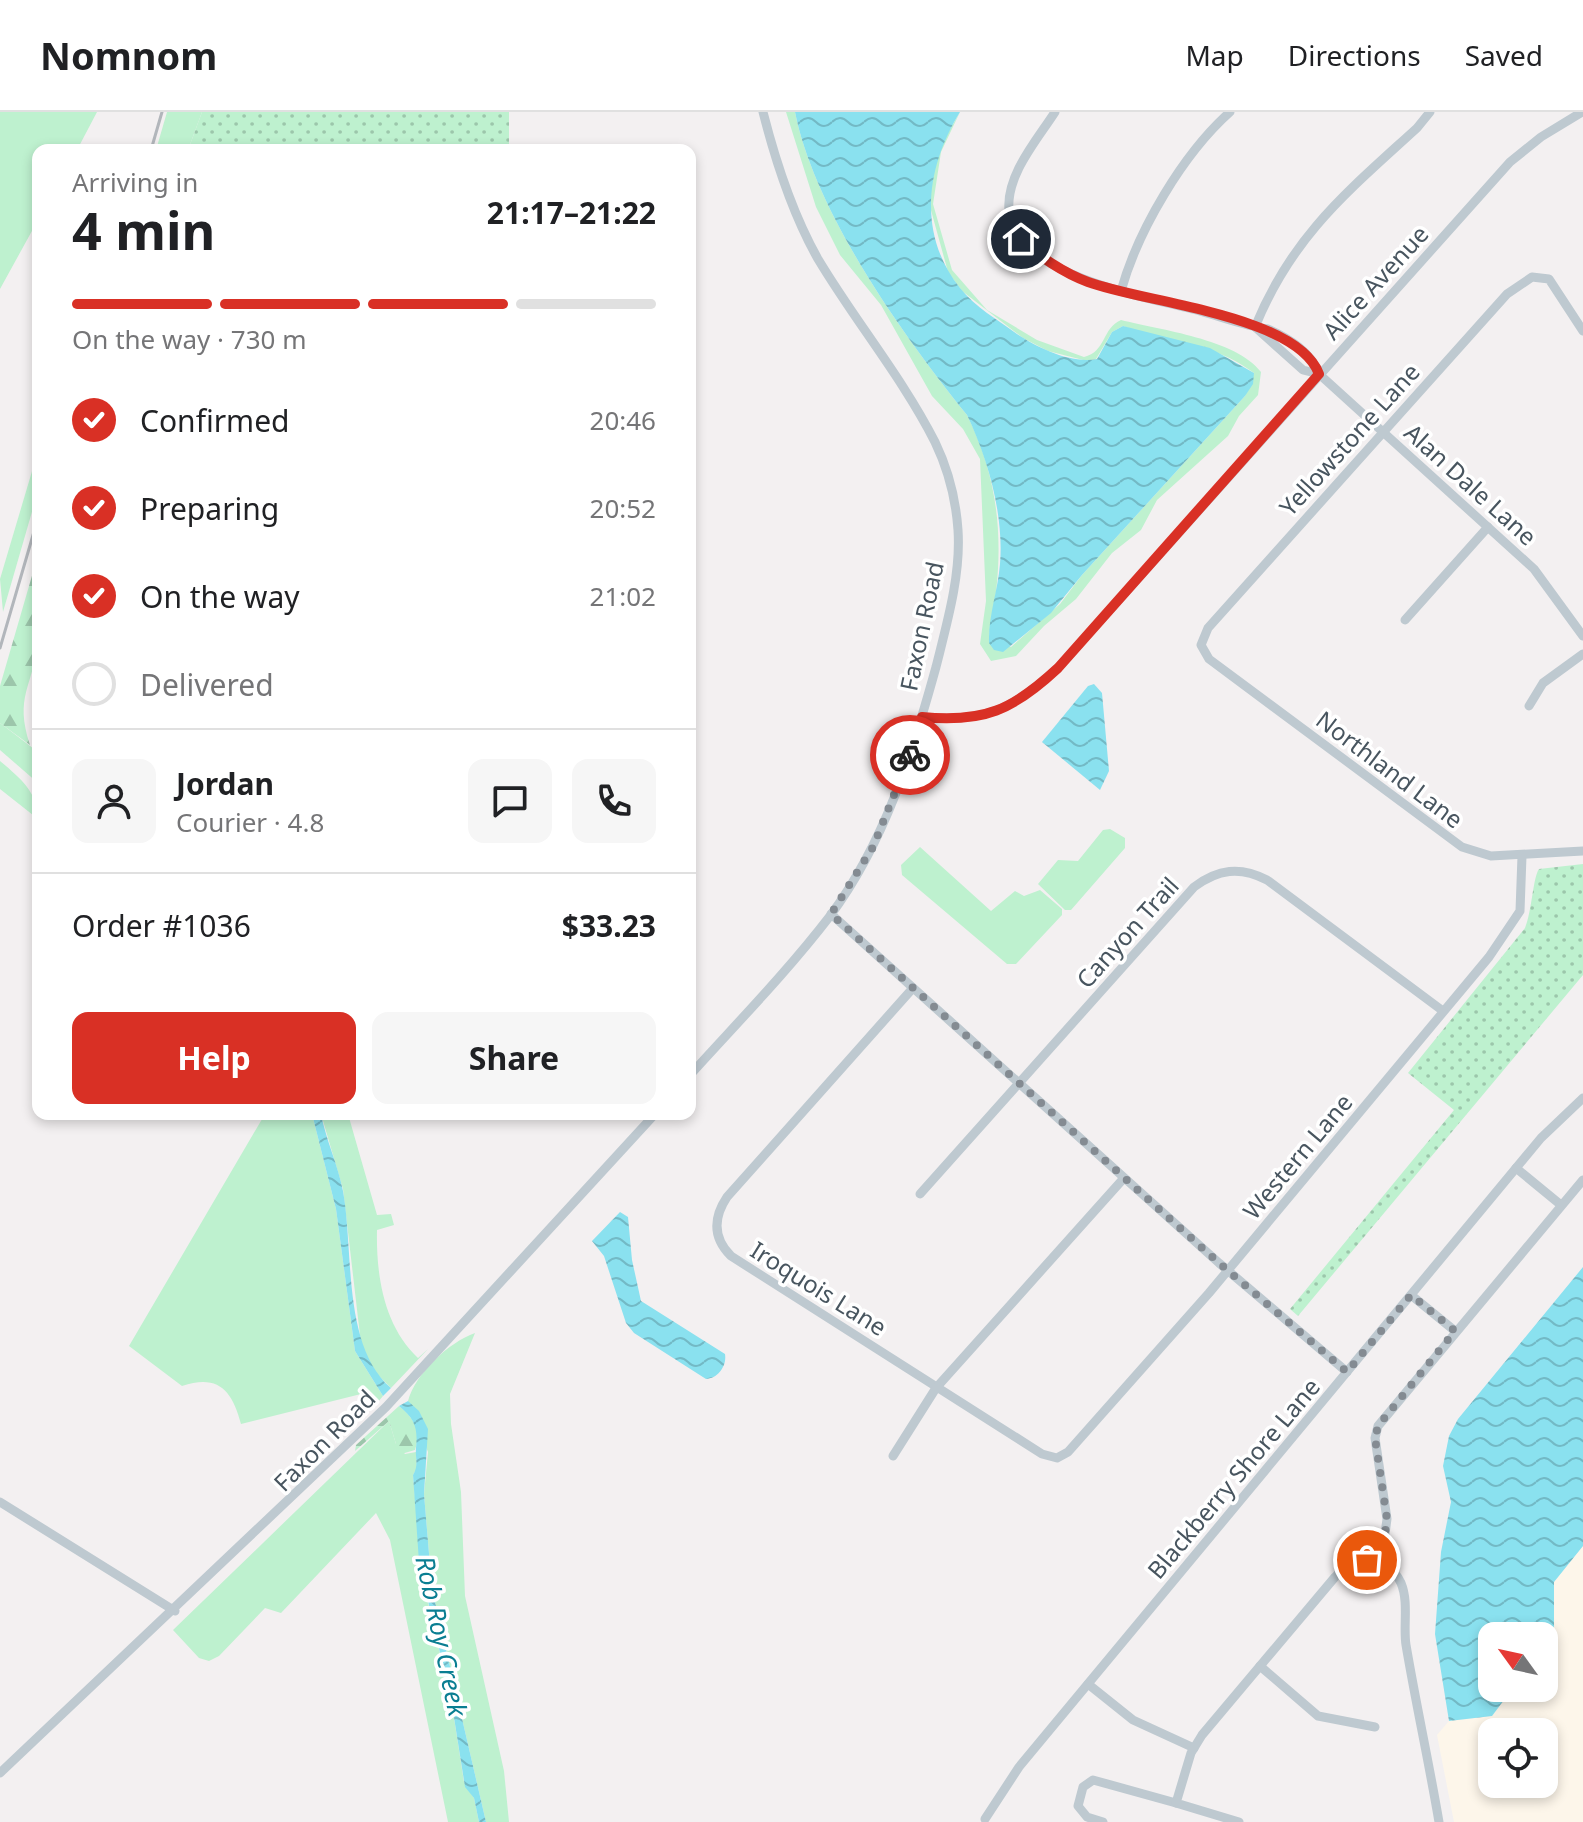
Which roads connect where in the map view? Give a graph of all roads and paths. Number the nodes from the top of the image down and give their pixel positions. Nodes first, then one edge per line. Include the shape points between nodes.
1 (763, 112) edge
2 (1055, 112) edge
3 (1230, 112) edge
4 (1430, 112) edge
5 (1582, 112) edge
6 (1121, 291) junction
7 (1255, 327) junction
8 (1583, 331) edge
9 (1319, 374) junction
10 (1383, 432) junction
11 (1488, 527) junction
12 (1405, 620) dead end
13 (1583, 636) edge
14 (1201, 645) joint
15 (1583, 654) edge
16 (1529, 706) dead end
17 (922, 717) junction
18 (1583, 851) edge
19 (1522, 856) junction
20 (831, 914) junction
21 (913, 988) junction
22 (1443, 1011) junction
23 (696, 1068) edge
24 (1019, 1083) junction
25 (1583, 1098) edge
26 (649, 1120) edge
27 (1516, 1168) junction
28 (1124, 1178) junction
29 (1583, 1180) edge
30 (920, 1194) dead end
31 (1561, 1205) junction
32 (1228, 1271) junction
33 (1411, 1295) junction
34 (1455, 1331) junction
35 (1347, 1372) junction
36 (936, 1388) junction
37 (893, 1456) dead end
38 (1057, 1458) joint
39 (0, 1502) edge
40 (1381, 1563) junction
41 (175, 1611) junction
42 (1260, 1666) junction
43 (1088, 1684) junction
44 (1375, 1727) dead end
45 (1194, 1748) junction
46 (0, 1773) edge
47 (1176, 1803) junction
48 (985, 1819) dead end
49 (1103, 1822) edge
50 (1239, 1822) edge
51 (1439, 1822) edge

1 - 17 street, Faxon Road via 775,159 818,258 910,396 952,490 958,531 956,576
2 - 6 street, Alan Dale Lane via 1011,186 1013,226 1031,250 1070,273
3 - 6 street via 1197,146 1167,194 1133,251
4 - 7 street via 1313,227
5 - 9 street, Alice Avenue via 1510,162
6 - 7 street, Alan Dale Lane
7 - 9 street, Alan Dale Lane via 1303,370
7 - 9 street, Alan Dale Lane via 1292,342 1313,359
8 - 10 street, Yellowstone Lane via 1555,284 1541,276 1526,279 1494,306
9 - 10 street, Alan Dale Lane
9 - 17 street, Alice Avenue via 1058,668 1029,694 961,721
10 - 11 street, Alan Dale Lane
10 - 14 street, Yellowstone Lane via 1208,628
11 - 12 street
11 - 13 street, Alan Dale Lane via 1542,577
14 - 19 street, Northland Lane via 1209,659 1462,847 1491,856
15 - 16 street via 1543,683
17 - 20 street, Faxon Road via 873,847
18 - 19 street, Northland Lane
19 - 22 street, Western Lane via 1523,897 1514,924
20 - 21 street
20 - 23 street, Faxon Road
21 - 24 street
21 - 36 street, Iroquois Lane via 727,1197 716,1230 731,1256
22 - 24 street, Canyon Trail via 1267,880 1238,870 1217,873 1194,887
22 - 32 street, Western Lane
24 - 28 street
24 - 30 street, Canyon Trail
25 - 27 street, Blackberry Shore Lane
26 - 41 street, Faxon Road via 386,1407
27 - 31 street
27 - 33 street, Blackberry Shore Lane
28 - 32 street
28 - 36 street
29 - 31 street
31 - 34 street
32 - 35 street
32 - 38 street, Western Lane via 1098,1420
33 - 34 street
33 - 35 street, Blackberry Shore Lane
34 - 40 street via 1378,1426 1387,1533
35 - 43 street, Blackberry Shore Lane
36 - 37 street
36 - 38 street, Iroquois Lane via 1042,1454
39 - 41 street
40 - 42 street via 1360,1560 1338,1573
40 - 51 street via 1401,1583 1405,1640
41 - 46 street, Faxon Road
42 - 44 street via 1318,1716
42 - 45 street
43 - 45 street via 1133,1720
43 - 48 street, Blackberry Shore Lane via 1001,1789
45 - 47 street
47 - 49 street via 1093,1780 1083,1787 1078,1806 1087,1817
47 - 50 street

